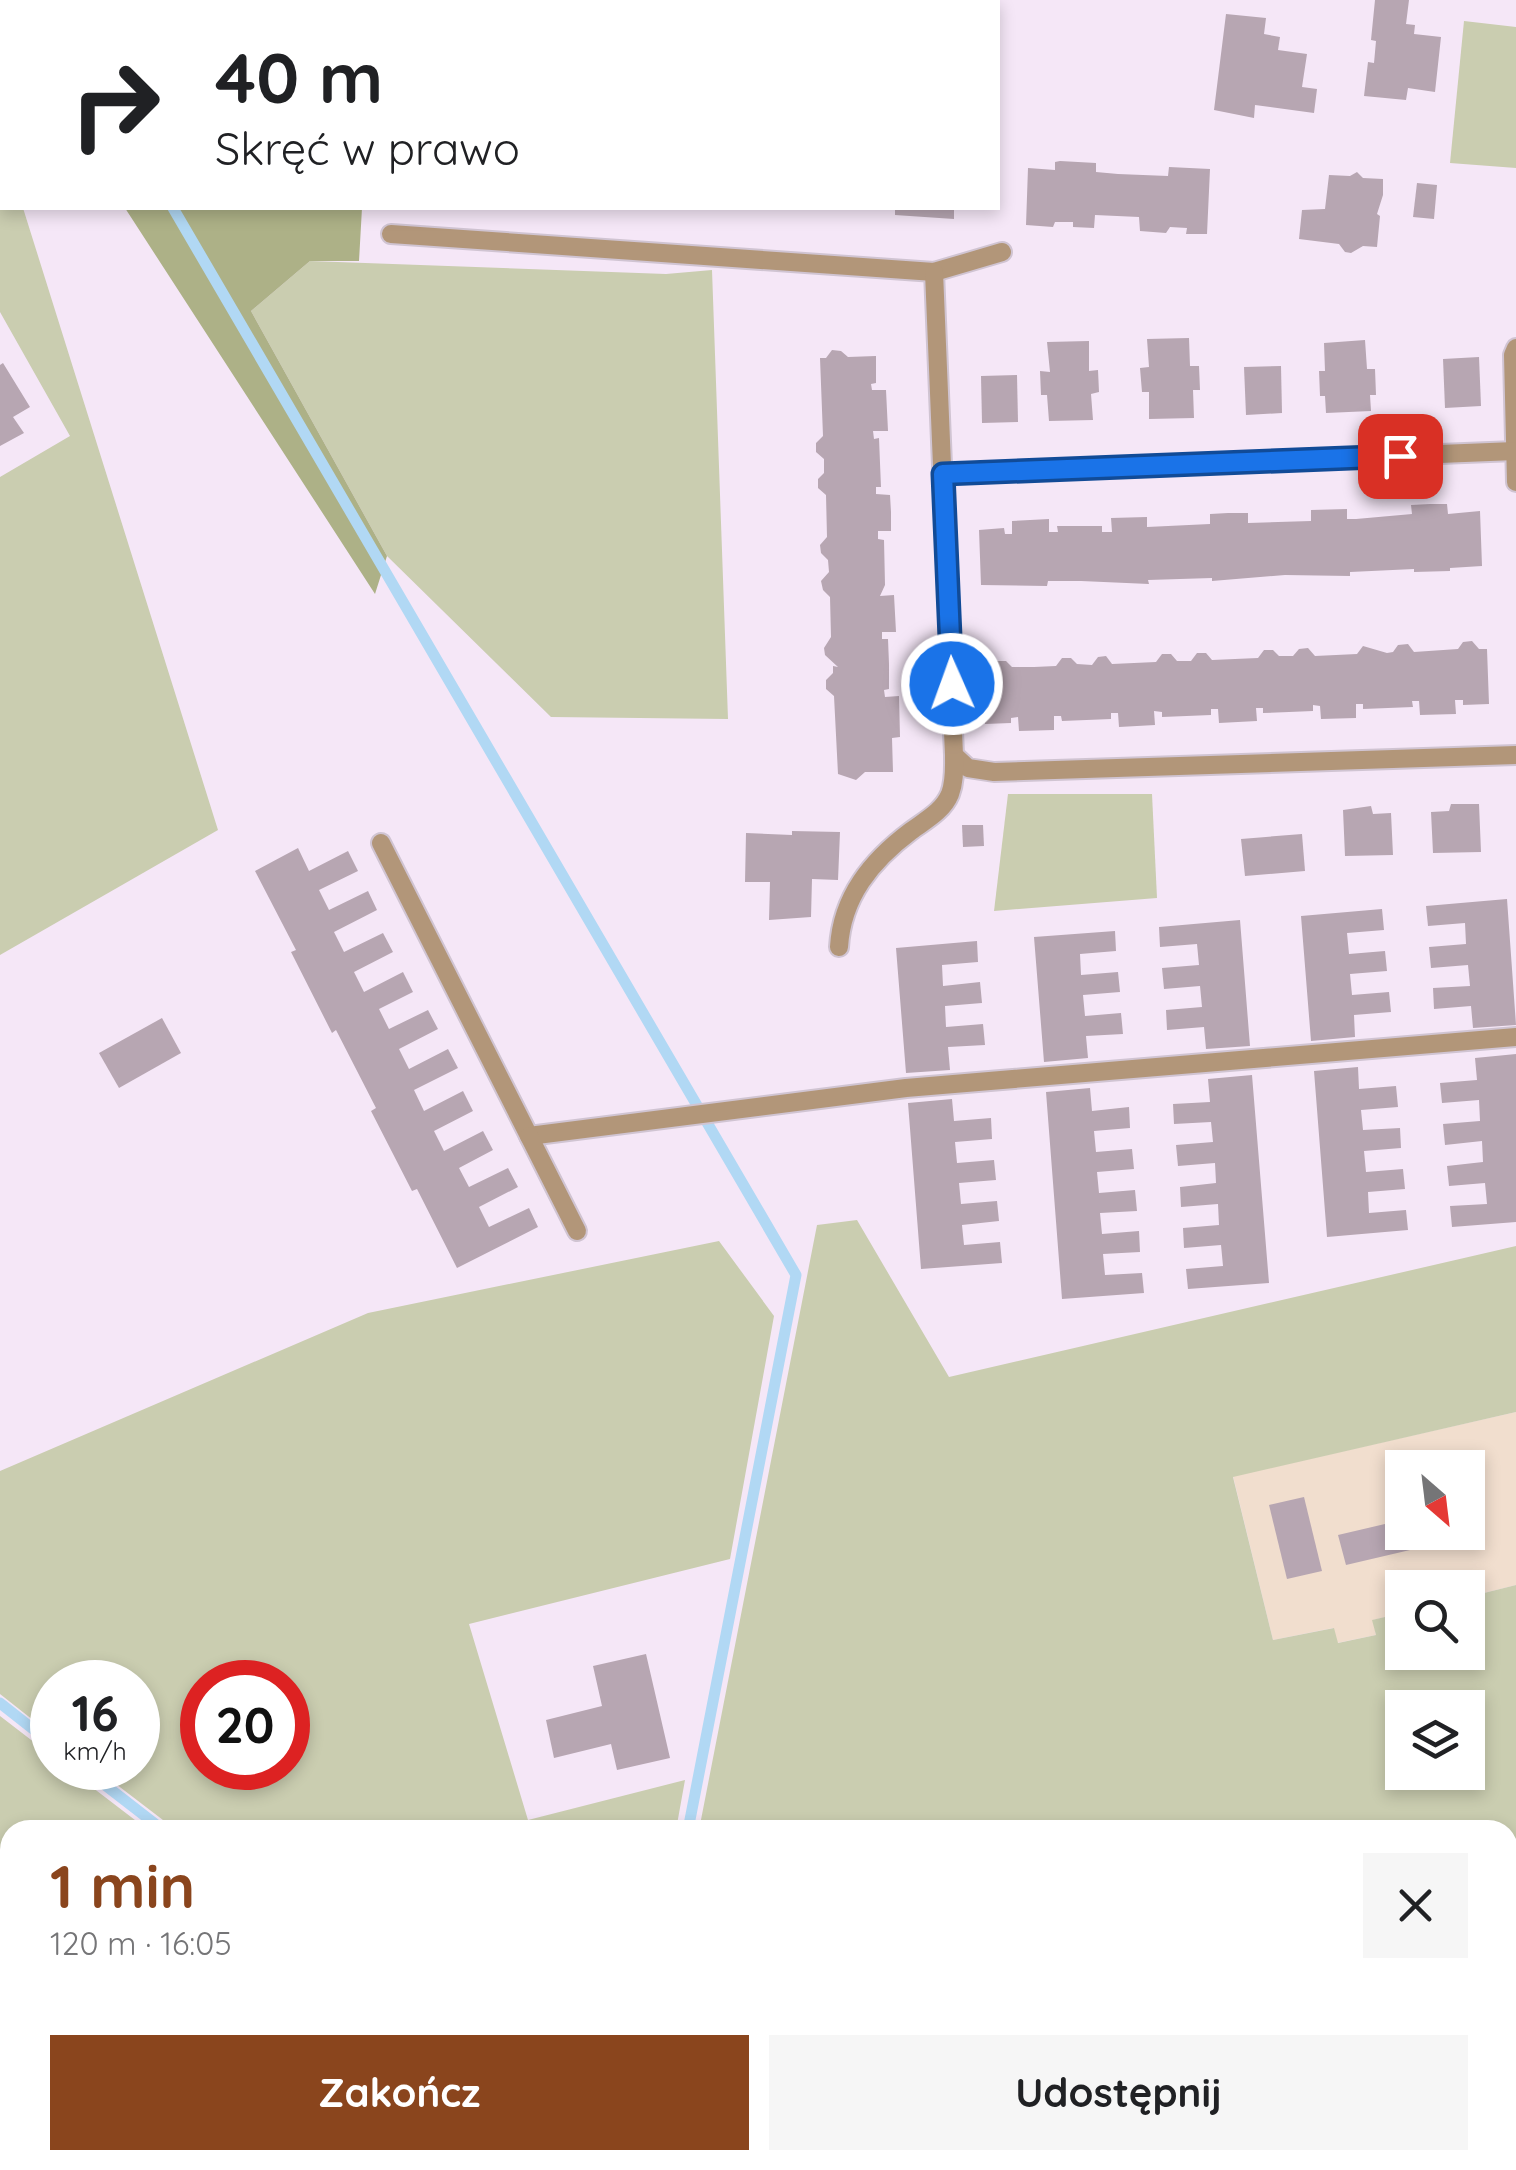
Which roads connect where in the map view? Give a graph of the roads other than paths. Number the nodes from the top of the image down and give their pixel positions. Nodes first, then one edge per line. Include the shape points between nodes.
1 (390, 234) dead end
2 (1002, 252) dead end
3 (934, 272) junction
4 (1516, 348) edge
5 (1514, 451) edge
6 (943, 474) junction
7 (1516, 482) edge
8 (954, 755) junction
9 (1516, 755) edge
10 (381, 843) dead end
11 (839, 948) dead end
12 (1516, 1037) edge
13 (528, 1136) junction
14 (578, 1231) dead end

1 - 3 lane
2 - 3 lane
3 - 6 lane
4 - 5 lane
5 - 6 lane
5 - 7 lane
6 - 8 lane
8 - 9 lane via 968,768 994,772
8 - 11 lane via 954,780 941,809 868,868 840,920
10 - 13 lane
12 - 13 lane via 906,1088
13 - 14 lane

